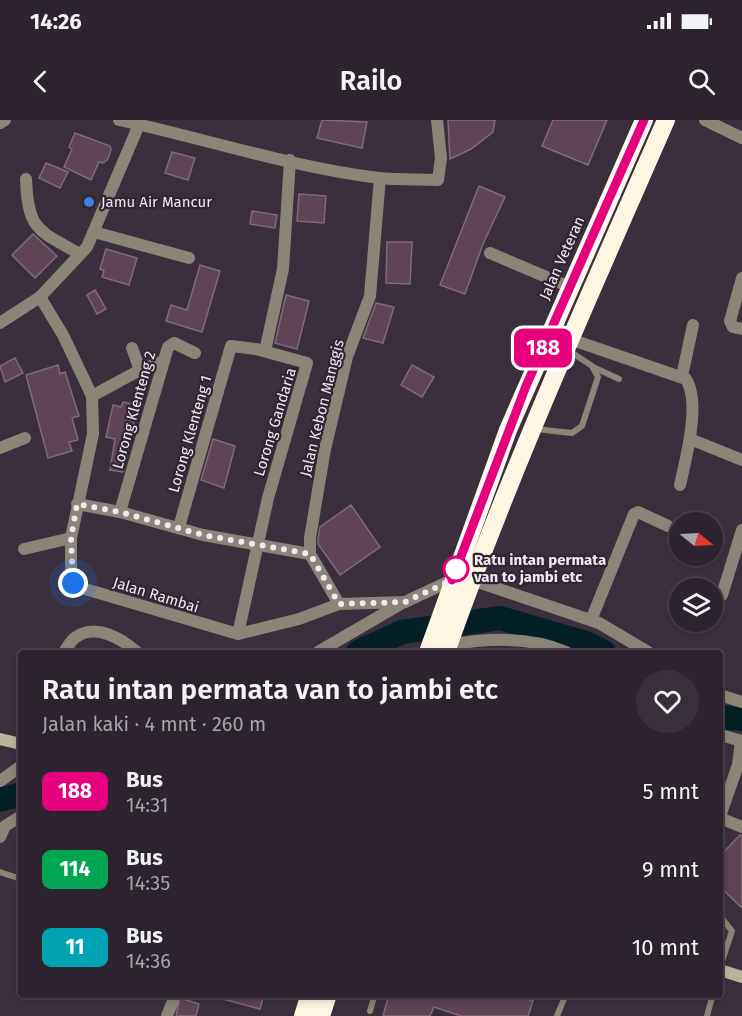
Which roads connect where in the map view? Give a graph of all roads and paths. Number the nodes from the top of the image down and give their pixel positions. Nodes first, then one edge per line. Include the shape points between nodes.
1 (5, 120) edge
2 (119, 120) edge
3 (437, 120) edge
4 (644, 120) edge
5 (666, 120) edge
6 (705, 120) edge
7 (140, 122) edge
8 (0, 123) edge
9 (742, 138) edge
10 (290, 160) junction
11 (380, 178) junction
12 (27, 179) dead end
13 (94, 232) junction
14 (490, 253) dead end
15 (80, 254) junction
16 (189, 258) dead end
17 (742, 278) edge
18 (570, 287) junction
19 (40, 297) junction
20 (0, 323) edge
21 (693, 326) dead end
22 (742, 329) edge
23 (568, 343) junction
24 (132, 348) dead end
25 (265, 351) junction
26 (195, 352) dead end
27 (162, 362) junction
28 (592, 366) junction
29 (140, 370) junction
30 (682, 376) junction
31 (619, 379) dead end
32 (92, 396) junction
33 (531, 428) junction
34 (25, 438) dead end
35 (690, 439) junction
36 (0, 448) edge
37 (742, 460) edge
38 (680, 485) dead end
39 (77, 504) junction
40 (120, 512) junction
41 (668, 526) dead end
42 (179, 527) junction
43 (742, 530) edge
44 (71, 538) junction
45 (256, 546) junction
46 (24, 549) dead end
47 (310, 554) junction
48 (460, 586) junction
49 (723, 591) edge
50 (405, 602) junction
51 (339, 604) junction
52 (591, 620) junction
53 (238, 634) junction
54 (441, 645) edge
55 (66, 650) edge
56 (134, 650) edge
57 (321, 650) edge
58 (561, 650) edge
59 (644, 650) edge
60 (723, 696) edge
61 (742, 702) edge
62 (723, 736) edge
63 (0, 739) edge
64 (742, 741) edge
65 (18, 743) edge
66 (18, 768) edge
67 (0, 782) edge
68 (723, 808) edge
69 (18, 818) edge
70 (723, 818) edge
71 (742, 827) edge
72 (0, 837) edge
73 (0, 872) edge
74 (18, 878) edge
75 (723, 920) edge
76 (723, 959) edge
77 (723, 969) edge
78 (742, 977) edge
79 (309, 998) edge
80 (327, 998) edge
81 (374, 998) edge
82 (565, 998) edge
83 (712, 998) edge
84 (172, 1000) dead end
85 (370, 1011) dead end
86 (167, 1016) edge
87 (303, 1016) edge
88 (322, 1016) edge
89 (558, 1016) edge
90 (707, 1016) edge

1 - 8 street
2 - 7 street
3 - 11 street via 441,158 438,180
4 - 18 highway, Jalan Veteran
5 - 23 highway, Jalan Veteran
6 - 9 street
7 - 10 street
7 - 13 street
10 - 11 street
10 - 25 street via 283,269
11 - 47 street, Jalan Kebon Manggis via 370,296 348,357 326,449
12 - 15 street via 34,224
13 - 15 street
13 - 16 street
14 - 18 street
15 - 19 street
17 - 22 street via 730,321 733,327
18 - 48 highway, Jalan Veteran via 508,430
19 - 20 street
19 - 32 street, Jalan Rambai
21 - 30 street
23 - 28 lane
23 - 30 street
23 - 33 highway, Jalan Veteran
24 - 29 street
25 - 42 street, Lorong Klenteng 1 via 232,344 230,348
25 - 45 street, Lorong Gandaria via 303,360 308,366
26 - 27 street, Lorong Klenteng 2 via 174,343
27 - 29 street
27 - 40 street, Lorong Klenteng 2
28 - 31 lane
28 - 33 lane via 597,383 578,431
29 - 32 street
30 - 35 street via 692,391
32 - 39 street, Jalan Rambai via 93,434
33 - 48 highway, Jalan Veteran
34 - 36 street
35 - 37 street
35 - 38 street
39 - 40 street
39 - 44 street, Jalan Rambai
40 - 42 street
41 - 52 street via 638,512 634,514
42 - 45 street
43 - 49 street
44 - 46 street
44 - 53 street, Jalan Rambai via 71,577 75,586
45 - 47 street
45 - 53 street
47 - 51 street
48 - 50 street
48 - 52 street
48 - 54 highway, Jalan Veteran
50 - 51 street
50 - 57 street
51 - 53 street
52 - 59 street
54 - 58 street via 501,639
55 - 56 street via 76,637 97,631
60 - 61 street
62 - 64 street
63 - 65 street
64 - 68 street
66 - 67 street
69 - 72 street via 5,826
70 - 71 street
73 - 74 lane
75 - 76 lane via 732,931
77 - 78 street
79 - 87 highway
80 - 88 highway
81 - 85 lane
82 - 89 lane
83 - 90 lane
84 - 86 street

